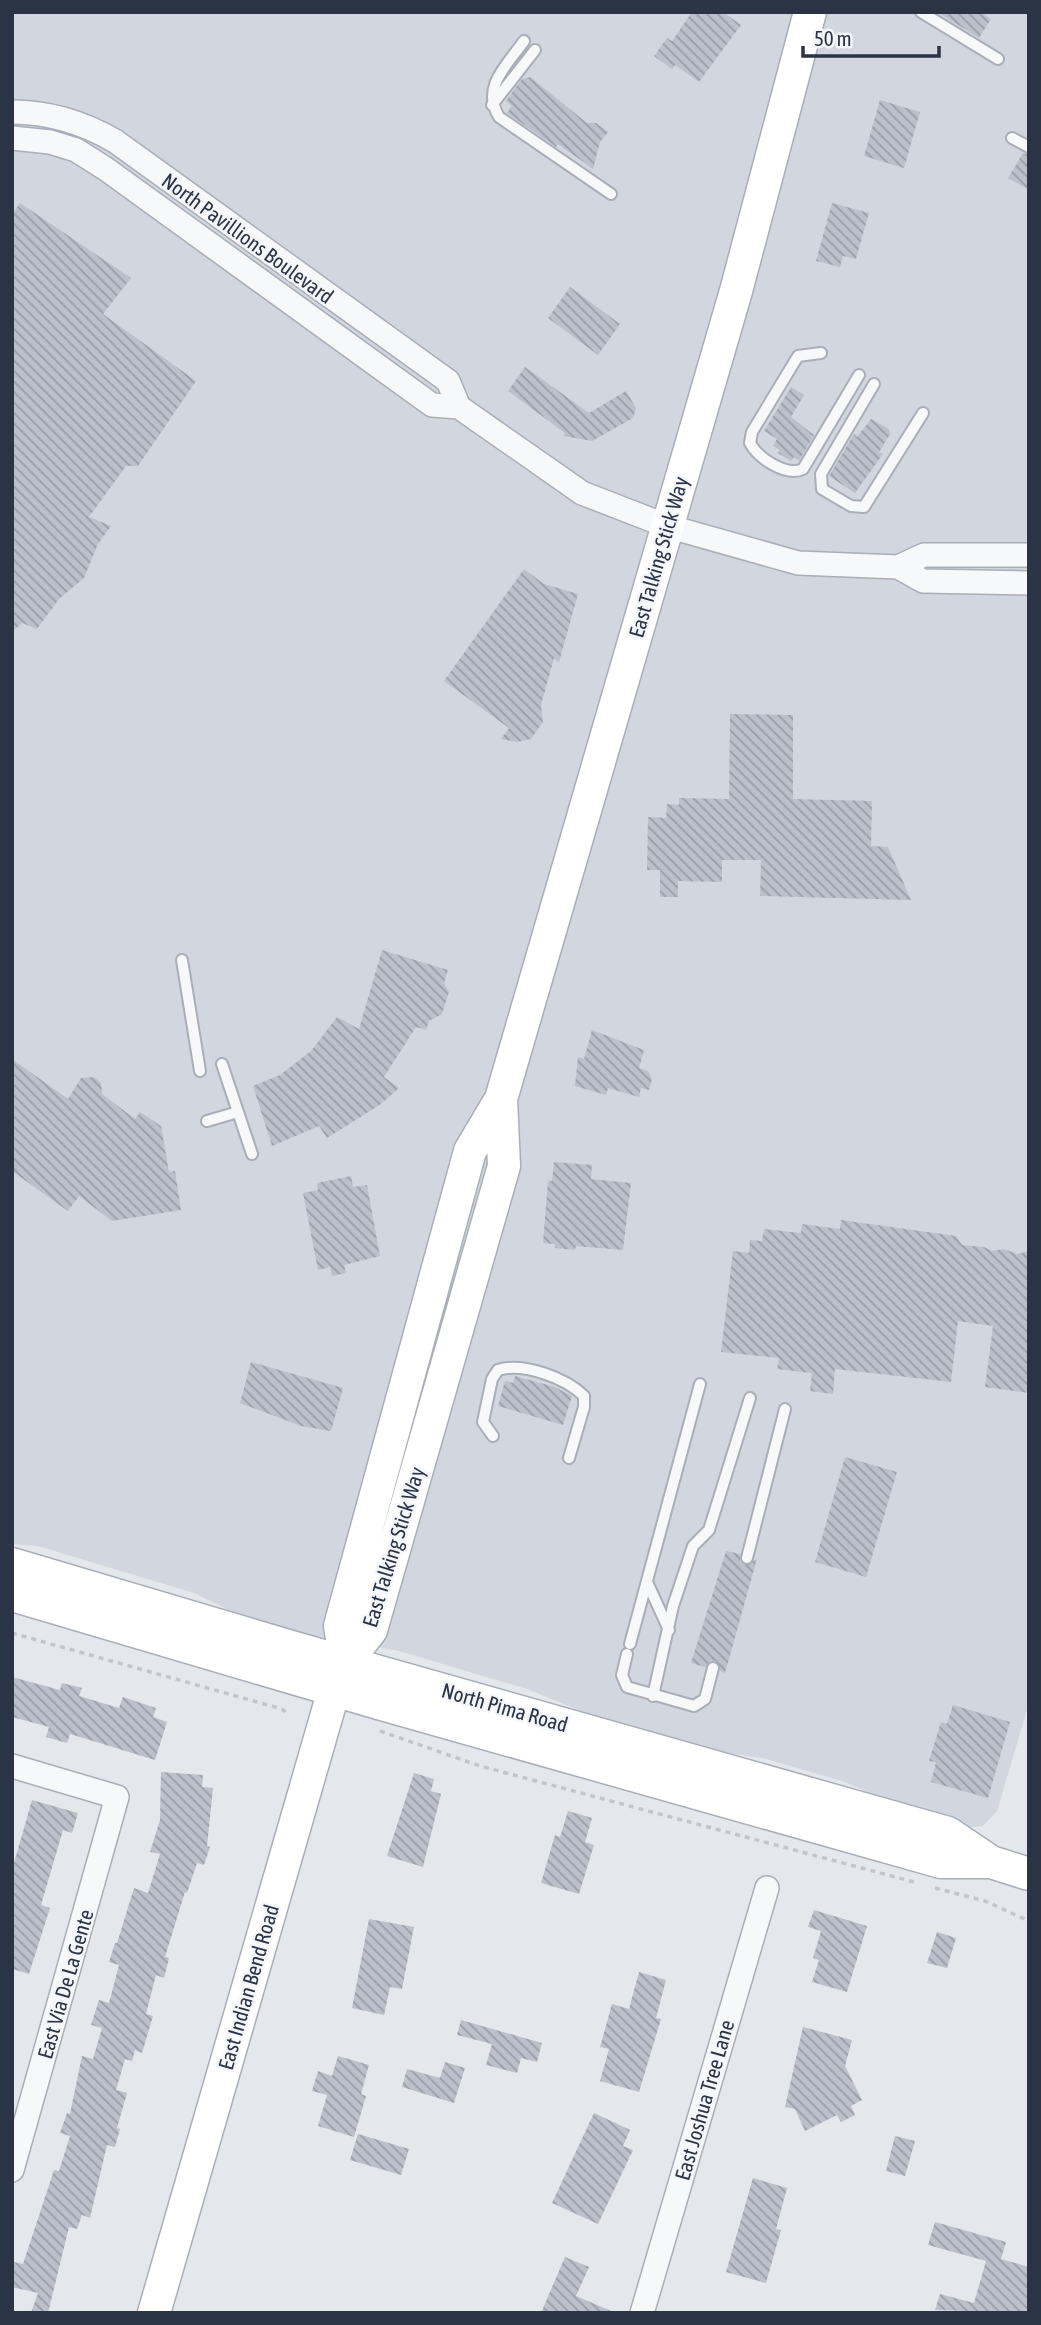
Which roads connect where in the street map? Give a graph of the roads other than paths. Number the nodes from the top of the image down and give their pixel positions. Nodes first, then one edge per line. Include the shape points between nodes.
1 (810, 12) edge
2 (921, 12) edge
3 (524, 41) dead end
4 (535, 50) dead end
5 (998, 59) dead end
6 (492, 105) junction
7 (12, 112) edge
8 (12, 138) edge
9 (1012, 138) dead end
10 (1029, 147) edge
11 (611, 194) dead end
12 (821, 353) dead end
13 (859, 375) dead end
14 (874, 384) dead end
15 (459, 407) junction
16 (923, 413) dead end
17 (667, 526) junction
18 (1029, 555) edge
19 (898, 568) junction
20 (1029, 583) edge
21 (182, 960) dead end
22 (222, 1064) dead end
23 (200, 1071) dead end
24 (501, 1099) junction
25 (238, 1112) junction
26 (207, 1121) dead end
27 (252, 1154) dead end
28 (462, 1179) junction
29 (460, 1322) junction
30 (700, 1384) dead end
31 (750, 1398) dead end
32 (785, 1409) dead end
33 (493, 1436) dead end
34 (569, 1458) dead end
35 (747, 1558) dead end
36 (12, 1564) edge
37 (647, 1583) junction
38 (12, 1595) edge
39 (669, 1630) junction
40 (713, 1668) dead end
41 (340, 1676) junction
42 (653, 1696) junction
43 (12, 1766) edge
44 (1029, 1874) edge
45 (767, 1888) dead end
46 (12, 2170) edge
47 (154, 2313) edge
48 (642, 2313) edge

1 - 17 main road, East Talking Stick Way
2 - 5 lane
3 - 6 lane via 495,80
4 - 6 lane
6 - 11 lane via 499,117
7 - 15 street, North Pavillions Boulevard via 63,118 115,141 448,381
8 - 15 street, North Pavillions Boulevard via 76,150 432,405
9 - 10 lane
12 - 13 lane via 798,355 752,432 750,443 759,455 787,471 803,469
14 - 16 lane via 821,474 822,489 851,506 864,507
15 - 17 street, North Pavillions Boulevard via 582,493
17 - 19 street, North Pavillions Boulevard via 798,563
17 - 24 main road, East Talking Stick Way
18 - 19 street, North Pavillions Boulevard via 924,555
19 - 20 street, North Pavillions Boulevard via 923,581
21 - 23 lane
22 - 25 lane
24 - 28 main road, East Talking Stick Way via 470,1152
24 - 29 main road, East Talking Stick Way via 504,1166
25 - 26 lane
25 - 27 lane
28 - 29 main road via 463,1232 445,1301
28 - 41 main road, East Talking Stick Way via 340,1626
29 - 41 main road, East Talking Stick Way via 371,1630
30 - 37 lane
31 - 39 lane via 709,1530 693,1546
32 - 35 lane
33 - 34 lane via 482,1422 492,1379 498,1370 518,1368 574,1386 584,1395
36 - 41 main road, North Pima Road
37 - 39 lane
37 - 42 lane via 622,1675 627,1687
38 - 41 main road, North Pima Road
39 - 42 lane
40 - 42 lane via 705,1699 694,1706
41 - 44 main road, North Pima Road via 941,1862 991,1862
41 - 47 main road, East Indian Bend Road
43 - 46 street, East Via De La Gente via 117,1797
45 - 48 street, East Joshua Tree Lane

